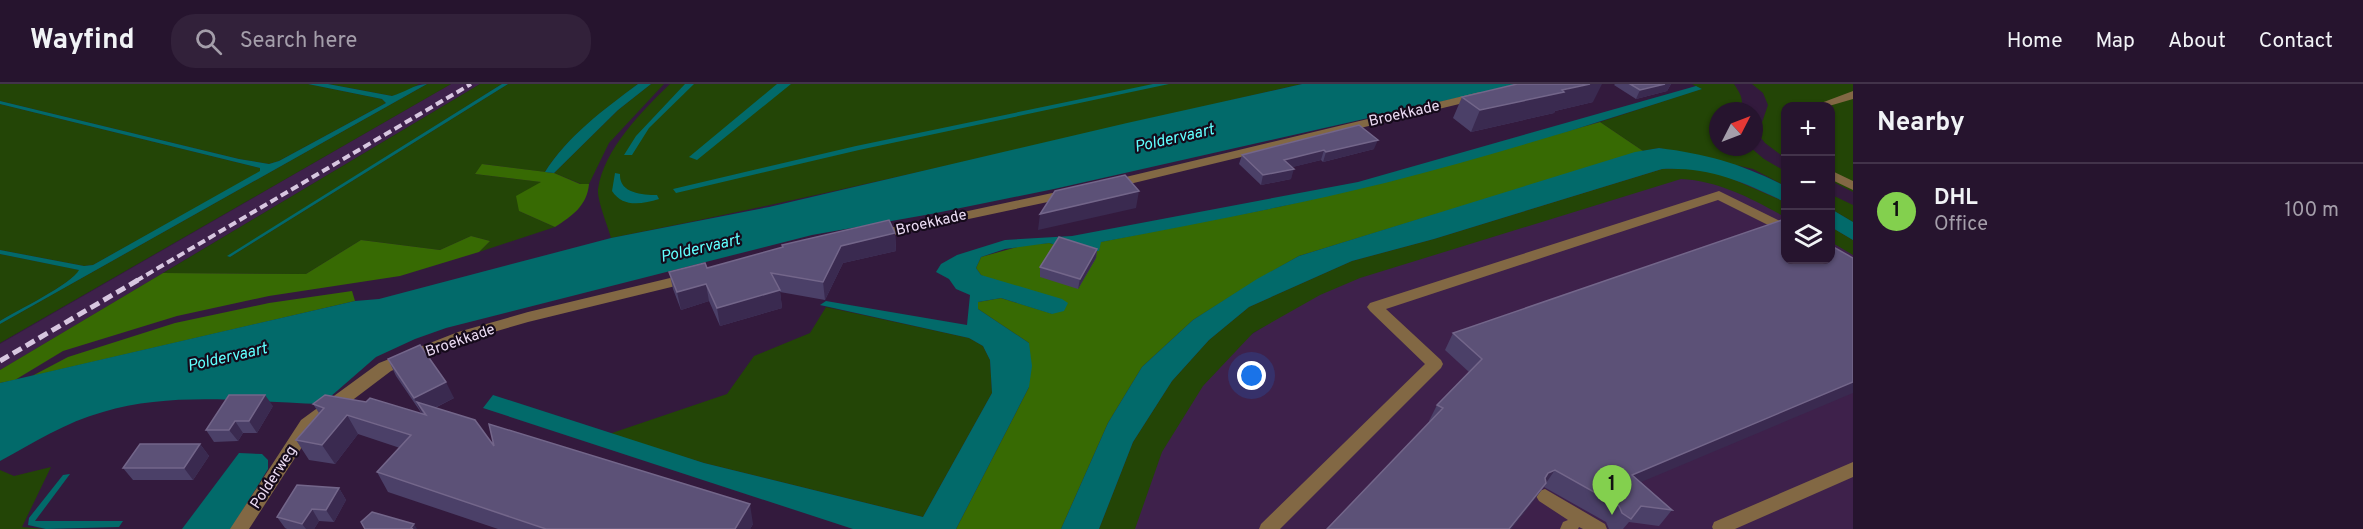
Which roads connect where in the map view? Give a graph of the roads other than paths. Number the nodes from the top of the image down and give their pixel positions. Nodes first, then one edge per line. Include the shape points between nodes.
1 (1488, 95) edge
2 (1853, 95) edge
3 (1832, 102) edge
4 (1835, 177) edge
5 (1853, 186) edge
6 (1781, 228) edge
7 (860, 238) edge
8 (701, 275) edge
9 (307, 425) joint
10 (1853, 469) edge
11 (1545, 496) edge
12 (239, 529) edge
13 (1268, 529) edge
14 (1598, 529) edge
15 (1723, 529) edge

1 - 7 street, Broekkade via 1094,188
2 - 3 street
4 - 5 street
6 - 13 street via 1719,195 1375,307 1435,364
8 - 9 street, Broekkade via 458,337 385,368
9 - 12 street, Polderweg
10 - 15 street
11 - 14 street

